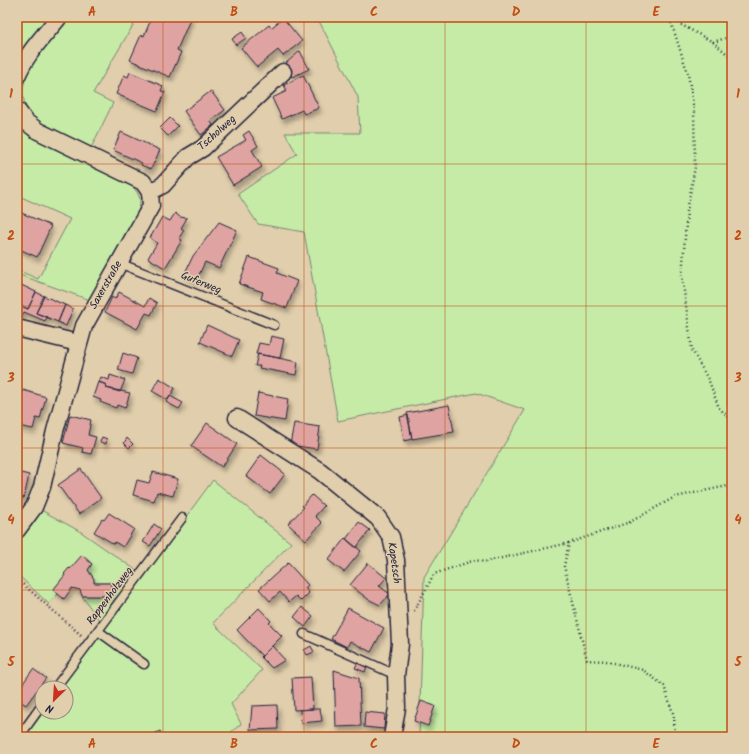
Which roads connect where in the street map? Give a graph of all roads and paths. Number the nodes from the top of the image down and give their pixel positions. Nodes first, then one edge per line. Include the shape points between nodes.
1 (59, 17) edge
2 (668, 18) edge
3 (732, 36) edge
4 (713, 42) junction
5 (732, 58) edge
6 (283, 72) dead end
7 (17, 76) edge
8 (17, 110) edge
9 (150, 192) junction
10 (119, 263) junction
11 (274, 325) dead end
12 (17, 328) edge
13 (78, 343) junction
14 (237, 418) dead end
15 (732, 420) edge
16 (732, 484) edge
17 (182, 518) dead end
18 (17, 530) edge
19 (569, 543) junction
20 (17, 579) edge
21 (413, 614) dead end
22 (98, 631) junction
23 (304, 634) dead end
24 (89, 642) junction
25 (144, 664) dead end
26 (396, 675) junction
27 (61, 680) edge
28 (34, 716) edge
29 (18, 737) edge
30 (392, 737) edge
31 (676, 737) edge

1 - 7 street via 30,52
2 - 4 path
2 - 15 path via 688,74 694,110 695,167 687,211 682,276 692,350 709,381 719,408
3 - 4 path
4 - 5 path
6 - 9 street, Tscholweg via 203,148 188,157 163,185
8 - 9 street via 26,122 38,131 143,182
9 - 10 street, Saxerstraße via 151,206
10 - 11 lane, Guferweg
10 - 13 street, Saxerstraße via 86,320
12 - 13 street
13 - 18 street, Saxerstraße via 42,487 34,507
14 - 26 street, Kapetsch via 320,471 378,518 391,537 396,560 400,644
16 - 19 path via 675,497 630,522
17 - 22 lane, Rappenholzweg
19 - 21 path via 484,562 475,560 434,574
19 - 31 path via 564,566 587,660 606,661 643,670 664,686 674,716
20 - 24 path
22 - 24 lane, Rappenholzweg
22 - 25 lane
23 - 26 lane
24 - 27 lane, Rappenholzweg
26 - 30 street, Kapetsch via 397,708
28 - 29 lane

